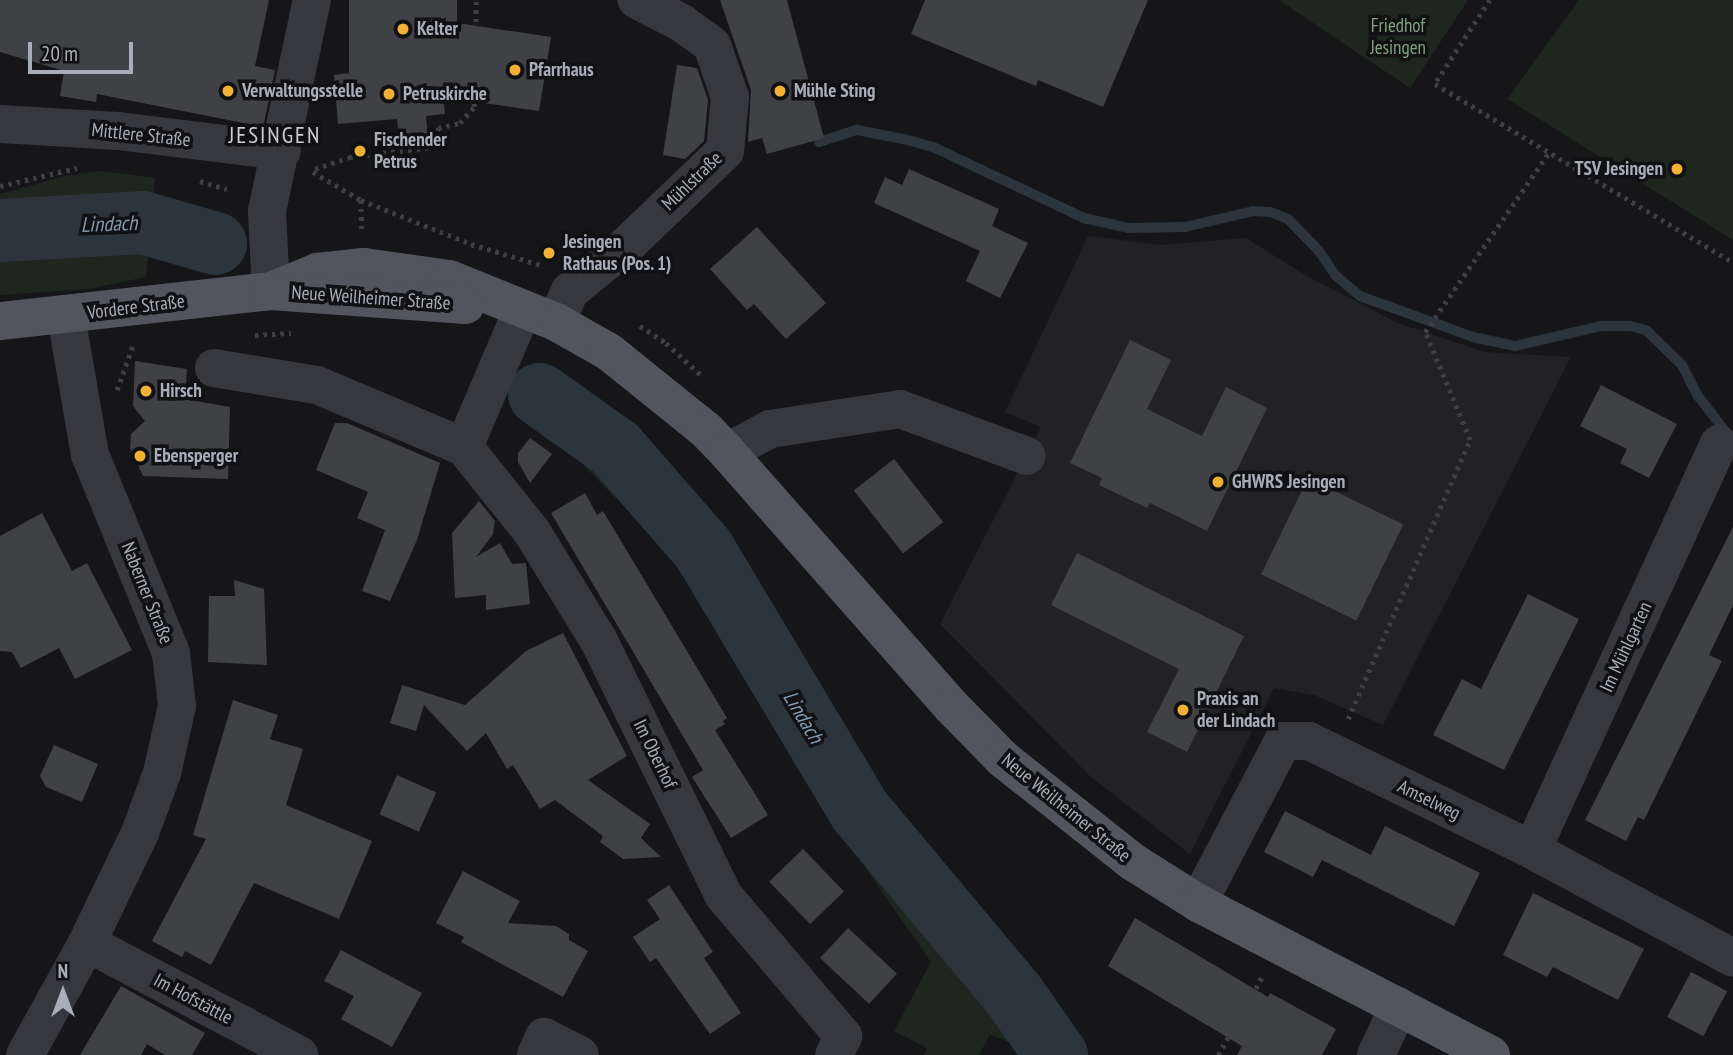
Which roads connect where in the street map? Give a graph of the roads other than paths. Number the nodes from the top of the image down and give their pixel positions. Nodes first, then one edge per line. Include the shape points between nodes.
1 (312, 0) edge
2 (638, 0) edge
3 (0, 124) edge
4 (296, 161) junction
5 (271, 291) junction
6 (540, 315) junction
7 (66, 316) junction
8 (0, 321) edge
9 (214, 368) dead end
10 (1719, 444) dead end
11 (464, 447) junction
12 (727, 452) junction
13 (1027, 456) dead end
14 (1532, 850) junction
15 (1198, 903) junction
16 (87, 943) junction
17 (1733, 958) edge
18 (1399, 1006) junction
19 (24, 1055) edge
20 (299, 1055) edge
21 (536, 1055) edge
22 (580, 1055) edge
23 (834, 1055) edge
24 (1376, 1055) edge
25 (1491, 1055) edge

1 - 4 street
2 - 6 street, Mühlstraße via 712,45 730,97 725,151 628,244
3 - 4 street, Mittlere Straße via 118,131
4 - 5 street via 267,211
5 - 6 main road, Neue Weilheimer Straße via 317,272 364,267 449,279
5 - 7 main road, Vordere Straße
6 - 11 street
6 - 12 main road, Neue Weilheimer Straße via 609,352
7 - 8 main road, Vordere Straße
7 - 16 street, Naberner Straße via 90,455 171,653 177,705 162,773 140,833
9 - 11 street, Im Oberhof via 317,385
10 - 14 street, Im Mühlgarten
11 - 23 street, Im Oberhof via 532,532 599,640 724,896 843,1036
12 - 13 street via 770,429 900,409
12 - 15 main road, Neue Weilheimer Straße via 1003,759 1133,862
14 - 15 street, Amselweg via 1309,741 1283,741
14 - 17 street, Amselweg
15 - 18 main road, Neue Weilheimer Straße
16 - 19 street, Naberner Straße
16 - 20 street, Im Hofstättle
18 - 24 street
18 - 25 main road, Neue Weilheimer Straße
21 - 22 street via 544,1037

